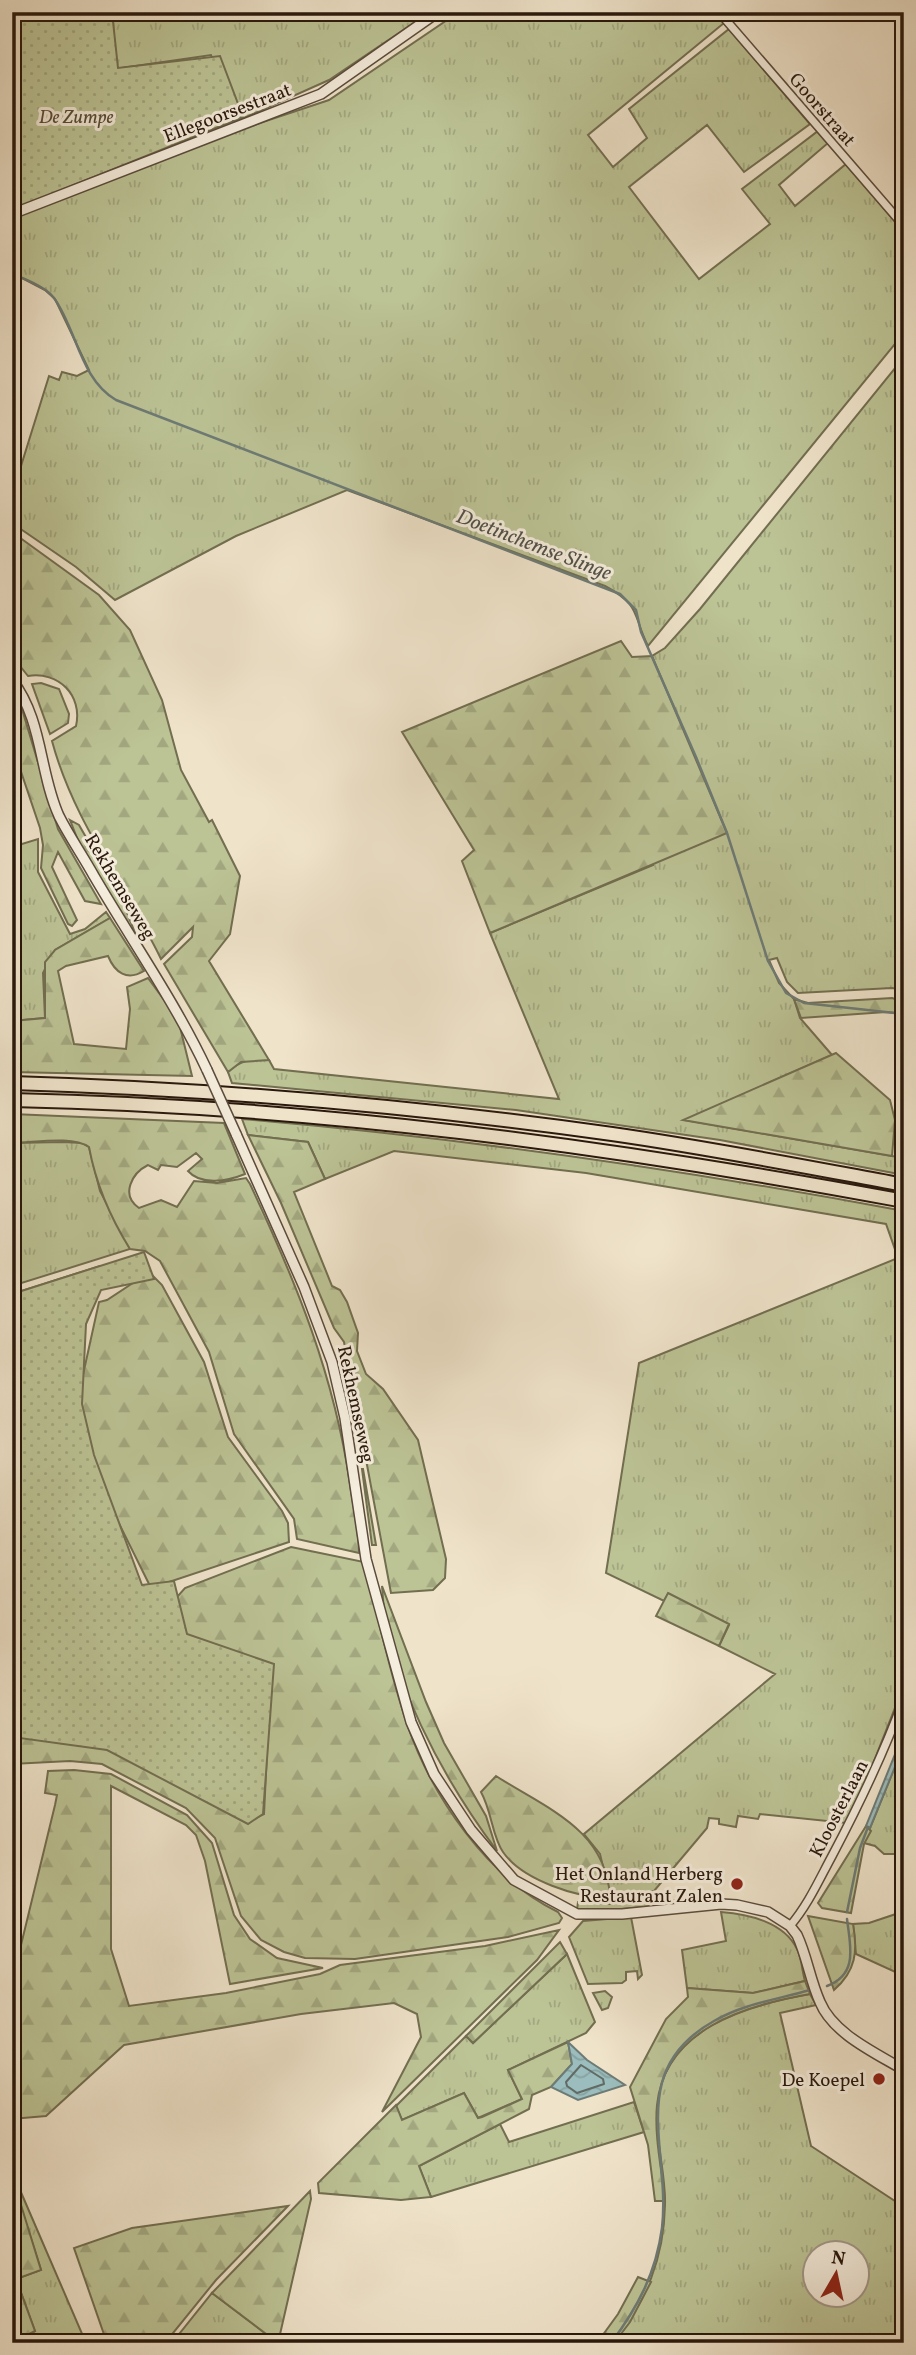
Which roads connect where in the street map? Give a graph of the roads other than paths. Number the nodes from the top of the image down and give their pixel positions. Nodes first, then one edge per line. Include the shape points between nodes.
1 (438, 12) edge
2 (719, 12) edge
3 (12, 214) edge
4 (904, 226) edge
5 (12, 680) edge
6 (12, 1083) edge
7 (12, 1100) edge
8 (904, 1185) edge
9 (904, 1201) edge
10 (904, 1698) edge
11 (790, 1926) junction
12 (904, 2070) edge

1 - 3 street, Ellegoorsestraat via 321,94
2 - 4 street, Goorstraat
5 - 11 street, Rekhemseweg, bridge via 34,722 59,814 181,1014 304,1287 332,1362 345,1418 366,1559 411,1722 434,1774 471,1830 514,1880 577,1914 721,1904 768,1913
6 - 8 highway via 250,1095 474,1117 613,1134
7 - 9 highway via 251,1112 470,1133 604,1149
10 - 11 street, Kloosterlaan via 886,1749 853,1816
11 - 12 street via 828,2017

